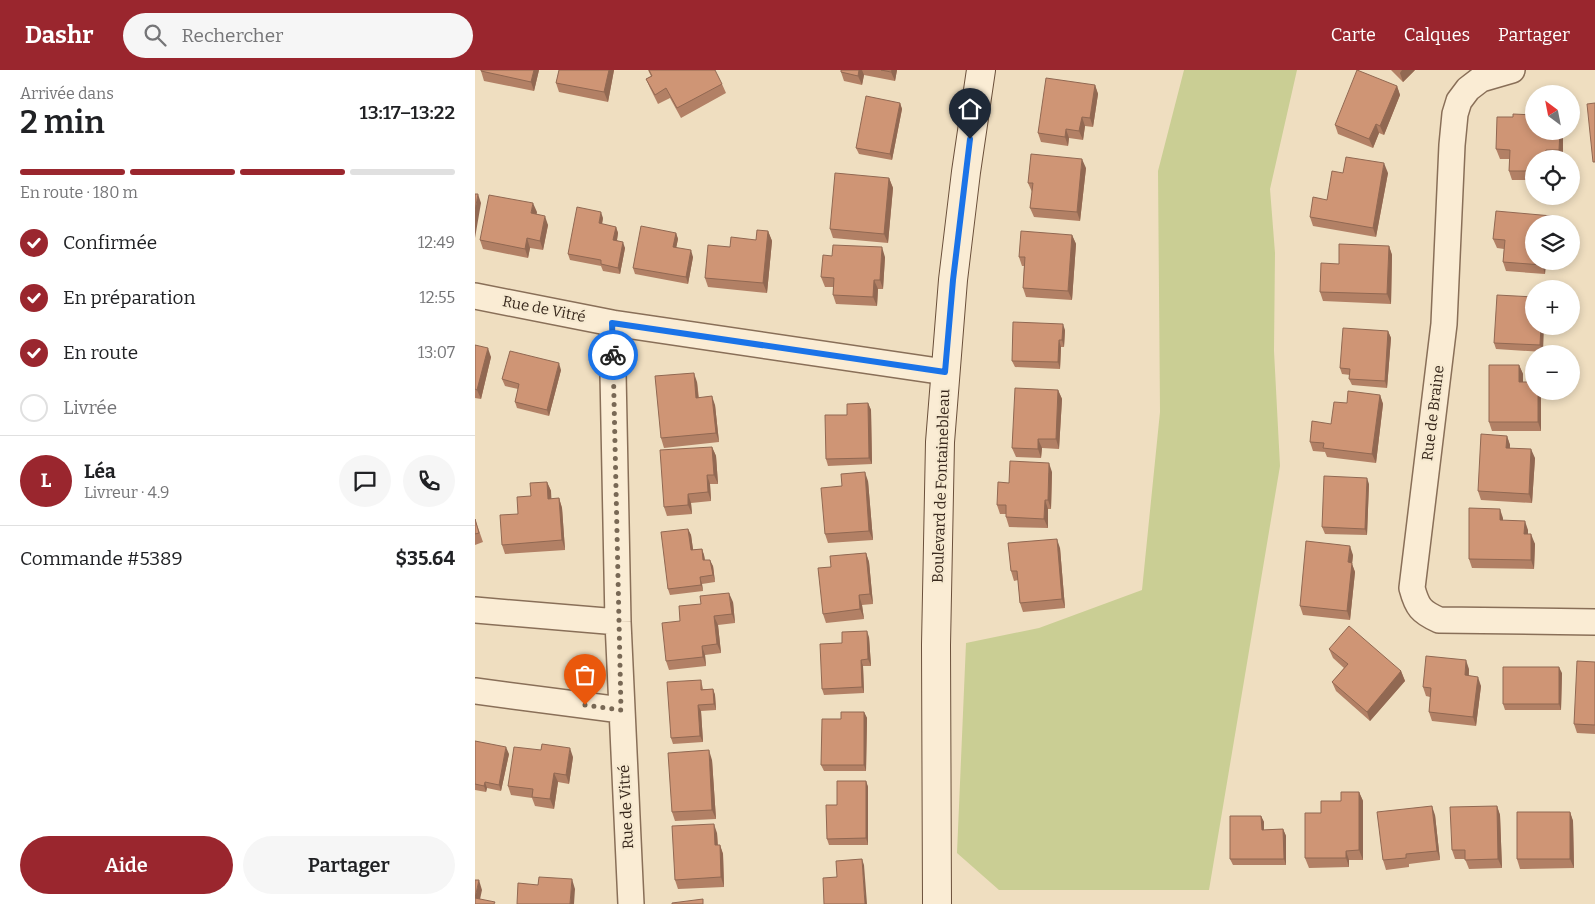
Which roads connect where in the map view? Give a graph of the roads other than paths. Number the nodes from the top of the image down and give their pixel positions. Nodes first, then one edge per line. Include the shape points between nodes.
1 (981, 70) edge
2 (1512, 70) edge
3 (475, 296) edge
4 (612, 323) junction
5 (945, 372) junction
6 (475, 610) edge
7 (618, 622) junction
8 (1595, 622) edge
9 (475, 691) edge
10 (621, 710) junction
11 (631, 904) edge
12 (937, 904) edge

1 - 5 street, Boulevard de Fontainebleau via 963,190
2 - 8 street, Rue de Braine via 1481,79 1468,89 1455,114 1444,324 1412,588 1420,608 1439,620
3 - 4 street, Rue de Vitré
4 - 5 street, Rue de Vitré
4 - 7 street, Rue de Vitré
5 - 12 street, Boulevard de Fontainebleau via 940,442 937,616
6 - 7 street
7 - 10 street, Rue de Vitré
9 - 10 street
10 - 11 street, Rue de Vitré

